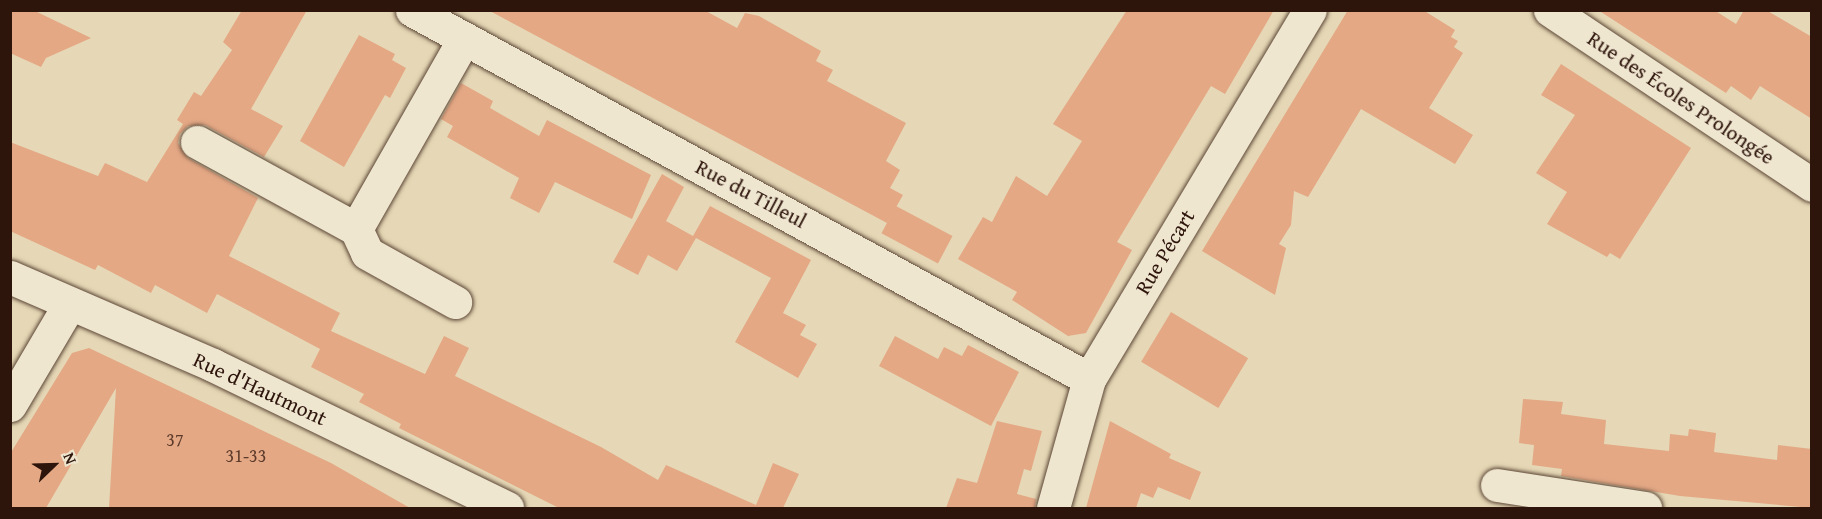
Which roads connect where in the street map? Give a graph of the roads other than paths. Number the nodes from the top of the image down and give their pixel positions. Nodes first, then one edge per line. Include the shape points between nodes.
1 (412, 10) edge
2 (1310, 10) edge
3 (1550, 10) edge
4 (464, 39) junction
5 (197, 142) dead end
6 (1812, 185) edge
7 (356, 229) junction
8 (10, 277) edge
9 (455, 302) dead end
10 (69, 305) junction
11 (1089, 380) junction
12 (10, 405) edge
13 (1497, 485) dead end
14 (507, 508) edge
15 (1053, 508) edge
16 (1645, 508) edge

1 - 4 street, Rue du Tilleul
2 - 11 street, Rue Pécart
3 - 6 street, Rue des Écoles Prolongée
4 - 7 street
4 - 11 street, Rue du Tilleul
5 - 7 street
7 - 9 street via 367,253
8 - 10 street, Rue d'Hautmont
10 - 12 street
10 - 14 street, Rue d'Hautmont via 213,365
11 - 15 street, Rue Pécart
13 - 16 street

